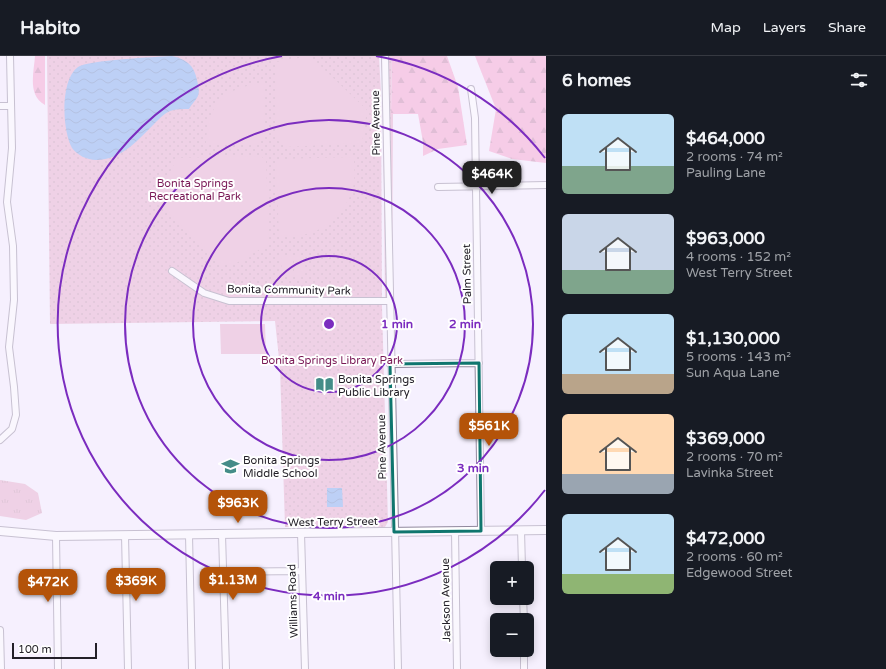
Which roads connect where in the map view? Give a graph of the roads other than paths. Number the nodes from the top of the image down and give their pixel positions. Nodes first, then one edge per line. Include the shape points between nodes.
1 (10, 56) edge
2 (385, 56) edge
3 (471, 89) dead end
4 (0, 106) edge
5 (11, 106) junction
6 (546, 185) edge
7 (476, 186) junction
8 (438, 187) dead end
9 (172, 271) dead end
10 (389, 300) junction
11 (479, 363) junction
12 (390, 364) junction
13 (0, 440) edge
14 (522, 530) junction
15 (546, 530) edge
16 (0, 531) edge
17 (455, 531) junction
18 (482, 531) junction
19 (394, 532) junction
20 (301, 533) junction
21 (189, 534) junction
22 (222, 534) junction
23 (125, 535) junction
24 (56, 536) junction
25 (522, 561) edge
26 (302, 570) junction
27 (224, 572) junction
28 (0, 630) edge
29 (524, 657) edge
30 (1, 669) edge
31 (58, 669) edge
32 (128, 669) edge
33 (192, 669) edge
34 (226, 669) edge
35 (304, 669) edge
36 (398, 669) edge
37 (457, 669) edge
38 (524, 669) edge

1 - 5 street
2 - 10 street, Pine Avenue
3 - 7 street, Palm Street via 475,118
4 - 5 street
5 - 13 street via 12,148 7,202 13,246 14,300 9,347 16,415 12,429
6 - 7 street
7 - 8 street
7 - 11 street, Palm Street
9 - 10 street, Bonita Community Park via 204,294 229,301
10 - 12 street, Pine Avenue
11 - 12 street
11 - 18 street, Palm Street
12 - 19 street, Pine Avenue
14 - 15 street, West Terry Street
14 - 18 street, West Terry Street
14 - 25 street
16 - 24 street, West Terry Street
17 - 18 street, West Terry Street
17 - 19 street, West Terry Street
17 - 37 street, Jackson Avenue
19 - 20 street, West Terry Street
19 - 36 street, Pine Avenue
20 - 22 street, West Terry Street
20 - 26 street, Williams Road
21 - 22 street, West Terry Street
21 - 23 street, West Terry Street
21 - 33 street
22 - 27 street
23 - 24 street, West Terry Street
23 - 32 street
24 - 31 street
26 - 27 street
26 - 35 street, Williams Road
27 - 34 street
28 - 30 street
29 - 38 street

